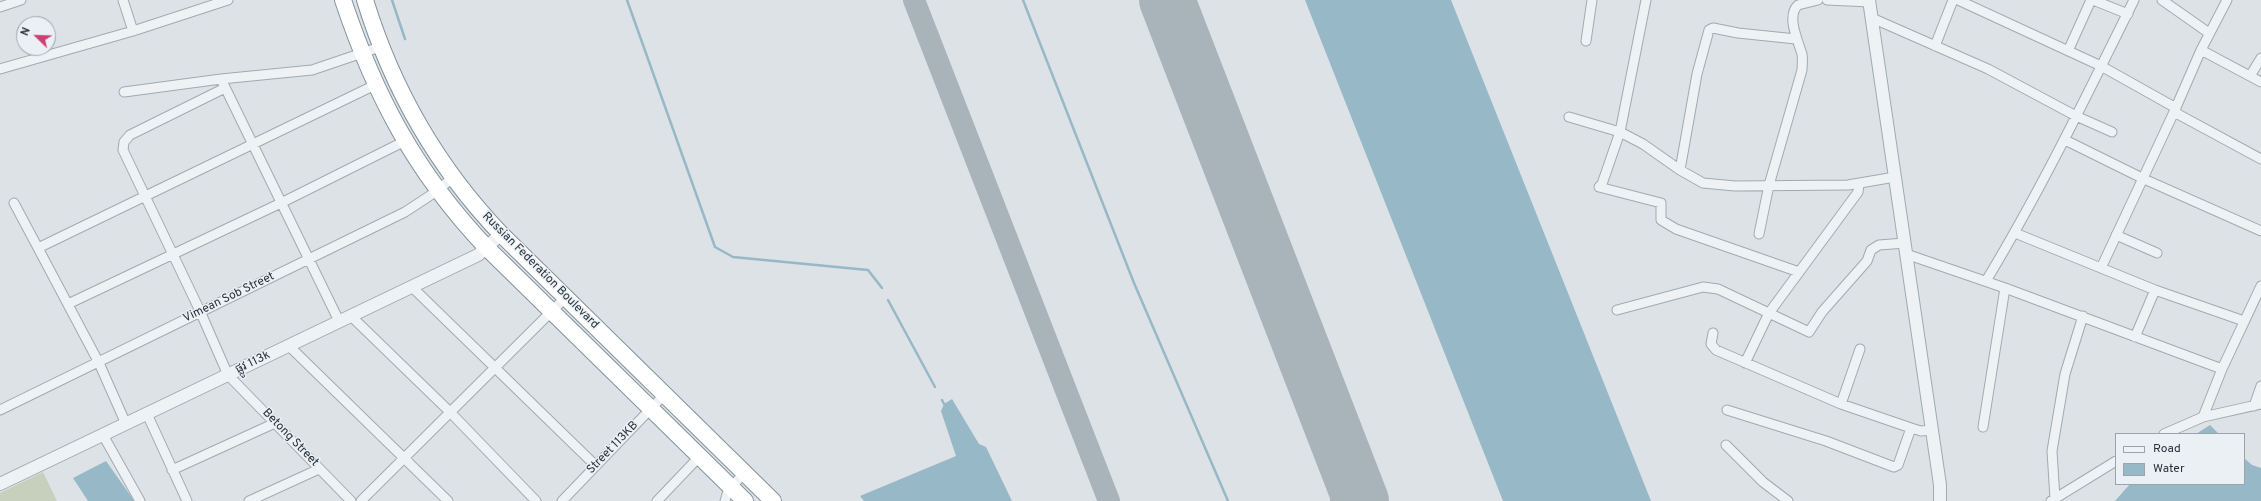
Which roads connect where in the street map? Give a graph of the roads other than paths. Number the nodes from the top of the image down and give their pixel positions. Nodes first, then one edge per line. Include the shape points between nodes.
1 (21, 0) edge
2 (123, 0) edge
3 (228, 0) edge
4 (343, 0) edge
5 (365, 0) edge
6 (1592, 0) edge
7 (1646, 0) edge
8 (1818, 0) edge
9 (1827, 0) edge
10 (2092, 0) edge
11 (2134, 0) edge
12 (2162, 0) edge
13 (2227, 0) edge
14 (1870, 1) edge
15 (1952, 1) edge
16 (0, 7) edge
17 (2128, 14) junction
18 (1872, 18) junction
19 (133, 31) junction
20 (2209, 33) junction
21 (1796, 38) junction
22 (1586, 41) dead end
23 (1935, 46) junction
24 (380, 47) junction
25 (2200, 50) junction
26 (2068, 51) junction
27 (362, 54) junction
28 (2261, 58) edge
29 (2101, 66) junction
30 (0, 69) edge
31 (2250, 76) junction
32 (221, 79) junction
33 (2261, 82) edge
34 (375, 85) junction
35 (225, 88) junction
36 (124, 92) dead end
37 (2175, 110) junction
38 (2076, 116) junction
39 (1569, 117) dead end
40 (1620, 132) junction
41 (2112, 132) dead end
42 (2065, 140) junction
43 (405, 141) junction
44 (253, 145) junction
45 (2261, 159) edge
46 (1680, 170) junction
47 (1895, 177) junction
48 (452, 178) junction
49 (2144, 179) junction
50 (1769, 185) junction
51 (1859, 185) junction
52 (437, 191) junction
53 (145, 197) junction
54 (14, 203) dead end
55 (281, 203) junction
56 (2261, 231) edge
57 (2015, 233) junction
58 (501, 234) junction
59 (1759, 234) dead end
60 (2116, 235) junction
61 (486, 247) junction
62 (38, 248) junction
63 (1906, 248) junction
64 (2157, 253) dead end
65 (172, 254) junction
66 (308, 259) junction
67 (2101, 268) junction
68 (1799, 272) junction
69 (1986, 281) junction
70 (2261, 286) edge
71 (412, 287) junction
72 (2005, 288) junction
73 (2155, 290) junction
74 (565, 298) junction
75 (68, 304) junction
76 (1617, 310) dead end
77 (200, 311) junction
78 (551, 311) junction
79 (1769, 313) junction
80 (351, 316) junction
81 (2083, 316) junction
82 (339, 321) junction
83 (2244, 321) junction
84 (1713, 333) dead end
85 (2135, 336) junction
86 (288, 346) junction
87 (1860, 349) dead end
88 (99, 362) junction
89 (1745, 363) junction
90 (495, 368) junction
91 (2222, 369) junction
92 (228, 375) junction
93 (2261, 386) edge
94 (664, 395) junction
95 (1841, 404) junction
96 (2257, 405) edge
97 (651, 409) junction
98 (0, 410) edge
99 (1727, 410) dead end
100 (450, 412) junction
101 (147, 414) junction
102 (2203, 417) junction
103 (275, 423) junction
104 (126, 424) junction
105 (1983, 427) dead end
106 (1911, 428) junction
107 (1932, 430) junction
108 (2166, 433) edge
109 (103, 435) junction
110 (1726, 445) dead end
111 (699, 456) junction
112 (404, 457) junction
113 (2115, 462) edge
114 (596, 466) junction
115 (320, 468) junction
116 (172, 470) junction
117 (744, 473) junction
118 (1, 483) edge
119 (728, 494) edge
120 (2053, 500) edge
121 (140, 501) edge
122 (187, 501) edge
123 (249, 501) edge
124 (351, 501) edge
125 (361, 501) edge
126 (448, 501) edge
127 (536, 501) edge
128 (562, 501) edge
129 (657, 501) edge
130 (745, 501) edge
131 (773, 501) edge
132 (1788, 501) edge
133 (1940, 501) edge

1 - 16 street
2 - 19 street
3 - 19 street
4 - 27 highway, Russian Federation Boulevard
5 - 24 highway, Russian Federation Boulevard
6 - 22 street
7 - 40 street
8 - 21 street via 1806,2 1795,8 1793,14
9 - 14 street
10 - 17 street
10 - 26 street
11 - 17 street
12 - 20 street
13 - 20 street
14 - 18 street
15 - 23 street
15 - 26 street
17 - 29 street
18 - 23 street
18 - 47 street
19 - 30 street
20 - 25 street
21 - 46 street via 1713,28 1709,30 1696,74
21 - 50 street via 1802,55 1802,70
23 - 38 street via 1988,70
24 - 27 street
24 - 48 highway, Russian Federation Boulevard via 412,114
25 - 31 street
25 - 37 street
26 - 29 street
27 - 32 street via 312,70
27 - 34 highway, Russian Federation Boulevard
28 - 31 street
29 - 37 street
29 - 38 street
31 - 33 street
32 - 35 street
32 - 36 street
34 - 43 highway, Russian Federation Boulevard
34 - 44 street
35 - 44 street
35 - 53 street via 130,135 124,142 122,150
37 - 45 street
37 - 49 street
38 - 41 street
38 - 42 street
39 - 40 street
40 - 46 street via 1643,144
40 - 68 street via 1599,187 1601,189 1659,202 1662,205 1662,220 1676,229
42 - 49 street
42 - 57 street
43 - 52 highway, Russian Federation Boulevard
43 - 55 street
44 - 53 street
44 - 55 street
46 - 50 street via 1703,183 1735,186
47 - 51 street
47 - 63 street
48 - 52 street, Vimean Sob Street
48 - 58 highway, Russian Federation Boulevard
49 - 56 street
49 - 60 street
50 - 51 street
50 - 59 street
51 - 68 street via 1858,192
52 - 61 highway, Russian Federation Boulevard
52 - 66 street, Vimean Sob Street via 405,212
53 - 62 street
53 - 65 street
54 - 62 street
55 - 65 street
55 - 66 street
57 - 67 street
57 - 69 street
58 - 61 street, ផ្លូវ 113k
58 - 74 highway, Russian Federation Boulevard
60 - 64 street
60 - 67 street
61 - 71 street, ផ្លូវ 113k via 478,255
61 - 78 highway, Russian Federation Boulevard
62 - 75 street
63 - 69 street
63 - 79 street via 1879,245 1871,250 1867,261 1822,312 1809,332
63 - 107 street
65 - 75 street
65 - 77 street
66 - 77 street, Vimean Sob Street
66 - 82 street
67 - 73 street
68 - 79 street
69 - 72 street
70 - 83 street
71 - 80 street, ផ្លូវ 113k
71 - 90 street
72 - 81 street
72 - 105 street
73 - 83 street
73 - 85 street
74 - 78 street
74 - 94 highway, Russian Federation Boulevard
75 - 88 street
76 - 79 street via 1703,286 1718,289
77 - 88 street, Vimean Sob Street
77 - 92 street
78 - 90 street
78 - 97 highway, Russian Federation Boulevard
79 - 89 street
80 - 82 street, ផ្លូវ 113k
80 - 100 street
81 - 85 street
81 - 120 street via 2065,374 2052,451
82 - 86 street, ផ្លូវ 113k
83 - 91 street
84 - 89 street via 1711,344 1716,350
85 - 91 street
86 - 92 street, ផ្លូវ 113k
86 - 112 street
87 - 95 street
88 - 98 street, Vimean Sob Street
88 - 104 street
89 - 95 street
90 - 100 street
90 - 114 street
91 - 102 street
92 - 101 street, ផ្លូវ 113k
92 - 103 street, Betong Street
93 - 96 street
94 - 97 street, Street 113KB
94 - 117 highway, Russian Federation Boulevard
95 - 106 street
96 - 102 street
97 - 111 highway, Russian Federation Boulevard
97 - 114 street, Street 113KB
99 - 106 street via 1826,441 1894,467 1898,465
100 - 112 street
100 - 127 street
101 - 104 street, ផ្លូវ 113k
101 - 116 street
102 - 108 street
103 - 115 street, Betong Street
103 - 116 street
104 - 109 street, ផ្លូវ 113k
106 - 107 street via 1921,431
107 - 133 street
109 - 118 street, ផ្លូវ 113k
109 - 121 street
110 - 132 street via 1763,482
111 - 119 highway, Russian Federation Boulevard
111 - 129 street
112 - 125 street
112 - 126 street
113 - 120 street
114 - 128 street, Street 113KB
115 - 123 street
115 - 124 street, Betong Street
116 - 122 street
117 - 119 street
117 - 131 highway, Russian Federation Boulevard
119 - 130 highway, Russian Federation Boulevard

